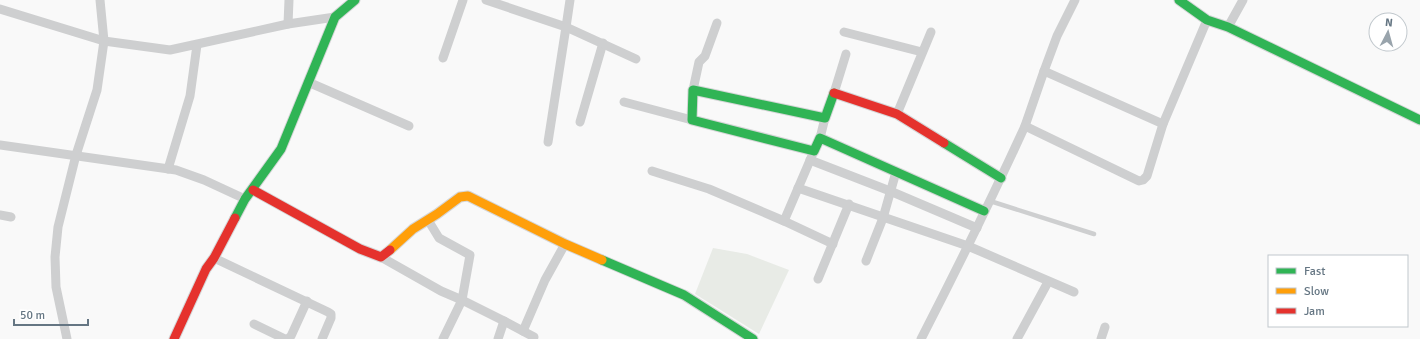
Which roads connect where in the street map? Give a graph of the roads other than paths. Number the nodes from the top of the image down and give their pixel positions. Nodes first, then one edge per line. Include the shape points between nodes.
1 (100, 0) edge
2 (289, 0) edge
3 (355, 0) edge
4 (463, 0) edge
5 (486, 0) edge
6 (570, 0) edge
7 (1075, 0) edge
8 (1179, 0) edge
9 (1243, 0) edge
10 (0, 9) edge
11 (334, 17) junction
12 (1207, 20) junction
13 (717, 23) dead end
14 (288, 24) junction
15 (566, 27) junction
16 (1228, 27) junction
17 (844, 32) dead end
18 (930, 32) dead end
19 (104, 40) junction
20 (602, 43) junction
21 (197, 45) junction
22 (922, 52) junction
23 (846, 54) dead end
24 (443, 58) dead end
25 (636, 59) dead end
26 (1044, 71) junction
27 (308, 82) junction
28 (693, 90) junction
29 (834, 92) junction
30 (624, 102) dead end
31 (897, 114) junction
32 (825, 118) junction
33 (692, 120) junction
34 (1420, 120) edge
35 (580, 122) dead end
36 (1163, 124) junction
37 (409, 126) dead end
38 (1026, 126) junction
39 (820, 138) junction
40 (548, 142) dead end
41 (0, 145) edge
42 (76, 155) junction
43 (812, 155) junction
44 (168, 169) junction
45 (652, 171) dead end
46 (896, 172) junction
47 (1001, 178) junction
48 (798, 188) junction
49 (253, 190) junction
50 (890, 191) junction
51 (245, 199) junction
52 (990, 201) junction
53 (849, 204) junction
54 (984, 211) junction
55 (0, 215) edge
56 (12, 217) dead end
57 (883, 218) junction
58 (428, 220) junction
59 (784, 221) junction
60 (977, 228) junction
61 (1094, 234) dead end
62 (565, 244) junction
63 (833, 244) junction
64 (968, 246) junction
65 (381, 257) junction
66 (214, 258) junction
67 (866, 261) dead end
68 (818, 279) dead end
69 (1048, 282) junction
70 (1074, 292) dead end
71 (462, 300) junction
72 (307, 301) junction
73 (504, 321) junction
74 (254, 324) dead end
75 (1104, 327) dead end
76 (523, 331) junction
77 (535, 338) edge
78 (67, 339) edge
79 (174, 339) edge
80 (287, 339) edge
81 (322, 339) edge
82 (444, 339) edge
83 (498, 339) edge
84 (753, 339) edge
85 (921, 339) edge
86 (1017, 339) edge
87 (1101, 339) edge

1 - 19 street
2 - 14 street
3 - 11 street
4 - 24 street
5 - 15 street
6 - 15 street
7 - 26 street via 1057,36
8 - 12 street
9 - 16 street
10 - 19 street
11 - 14 street
11 - 27 street
12 - 16 street
12 - 36 street
13 - 28 street via 705,56 699,62
14 - 21 street
15 - 20 street
15 - 40 street
16 - 34 street
17 - 22 street
18 - 22 street
19 - 21 street via 170,50
19 - 42 street via 97,90
20 - 25 street
20 - 35 street
21 - 44 street via 190,96
22 - 31 street
23 - 29 street
26 - 36 street
26 - 38 street
27 - 37 street
27 - 49 street via 281,148
28 - 32 street
28 - 33 street
29 - 31 street
29 - 32 street
30 - 33 street
31 - 47 street
32 - 39 street
33 - 43 street
36 - 38 street via 1146,176 1139,181
38 - 47 street
39 - 43 street
39 - 46 street
41 - 42 street
42 - 44 street
42 - 78 street via 58,227 55,257 56,287
43 - 48 street
43 - 50 street
44 - 51 street via 204,180
45 - 59 street via 709,189
46 - 50 street
46 - 54 street
47 - 52 street
48 - 53 street
48 - 59 street
49 - 51 street
49 - 65 street via 360,249
50 - 57 street
50 - 60 street
51 - 66 street
52 - 54 street
52 - 61 lane
53 - 57 street
53 - 63 street
54 - 60 street
55 - 56 street
57 - 64 street
57 - 67 street
58 - 62 street via 460,197 468,196
58 - 65 street via 413,229
58 - 71 street via 439,238 470,255
59 - 63 street
60 - 64 street
62 - 76 street via 545,280
62 - 84 street via 684,295
63 - 68 street
64 - 69 street
64 - 85 street
65 - 71 street
66 - 72 street
66 - 79 street via 206,269
69 - 70 street
69 - 86 street
71 - 73 street
71 - 82 street
72 - 80 street via 291,336
72 - 81 street via 331,314
73 - 76 street
73 - 83 street
74 - 80 street
75 - 87 street
76 - 77 street

